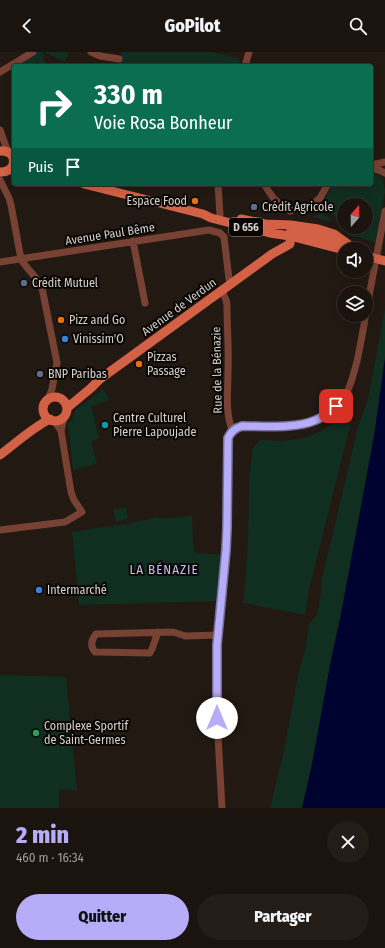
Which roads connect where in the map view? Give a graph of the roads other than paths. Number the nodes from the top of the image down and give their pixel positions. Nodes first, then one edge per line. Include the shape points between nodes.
1 (33, 52) edge
2 (91, 52) edge
3 (249, 52) edge
4 (119, 59) dead end
5 (13, 64) edge
6 (246, 64) edge
7 (12, 65) edge
8 (0, 72) edge
9 (0, 130) edge
10 (9, 155) edge
11 (385, 162) edge
12 (373, 165) edge
13 (373, 168) edge
14 (8, 170) edge
15 (385, 173) edge
16 (1, 182) edge
17 (92, 186) edge
18 (218, 186) edge
19 (265, 186) edge
20 (327, 186) edge
21 (290, 211) junction
22 (385, 211) edge
23 (203, 214) junction
24 (220, 215) junction
25 (291, 225) junction
26 (290, 236) junction
27 (133, 242) junction
28 (346, 242) edge
29 (337, 247) edge
30 (373, 254) edge
31 (385, 256) edge
32 (373, 257) edge
33 (21, 259) junction
34 (385, 261) edge
35 (0, 262) edge
36 (231, 284) junction
37 (222, 291) junction
38 (145, 303) dead end
39 (100, 379) junction
40 (55, 398) junction
41 (44, 411) junction
42 (65, 412) junction
43 (52, 420) junction
44 (232, 430) junction
45 (31, 431) junction
46 (61, 431) junction
47 (0, 455) edge
48 (0, 530) edge
49 (158, 632) junction
50 (218, 635) junction
51 (222, 808) edge

1 - 5 street
2 - 4 street
3 - 6 street
7 - 8 street
9 - 10 street
11 - 12 street
13 - 15 street
14 - 16 street
16 - 33 street via 11,205
17 - 23 main road, D 656
18 - 24 street
19 - 21 street via 275,201
20 - 21 street via 313,204
21 - 25 street
22 - 44 street via 361,343 352,380 344,396 326,415 314,421 286,426 242,426
23 - 24 main road, D 656
23 - 26 main road, D 656
24 - 25 main road, D 656 via 265,224
25 - 26 main road
25 - 28 main road, D 656 via 334,234
26 - 29 main road, D 656
26 - 36 main road, Avenue de Verdun via 290,244
27 - 33 street, Avenue Paul Bême
27 - 36 street, Avenue Paul Bême via 205,230 220,233 224,240
27 - 38 street
30 - 31 main road, D 656
32 - 34 main road, D 656
33 - 35 street, Avenue Paul Bême
33 - 40 street via 38,279 42,288 56,357 52,389
36 - 37 main road, Avenue de Verdun
37 - 39 main road, Avenue de Verdun
37 - 44 street, Rue de la Bénazie via 226,300 227,403
39 - 40 main road, Avenue de Verdun via 88,384 73,396
39 - 42 main road, Avenue de Verdun
40 - 41 main road via 44,405
40 - 42 main road via 66,404
41 - 43 main road
41 - 45 main road
42 - 43 main road via 59,420
42 - 46 street
43 - 45 main road
43 - 46 street
44 - 50 street, Rue de la Bénazie via 228,438 226,543
45 - 47 main road
46 - 48 street via 70,492 82,512 65,522
49 - 49 street via 96,634 92,639 92,646 95,652 150,653
49 - 50 street via 173,632 185,636
50 - 51 street, Rue de la Bénazie via 217,718

